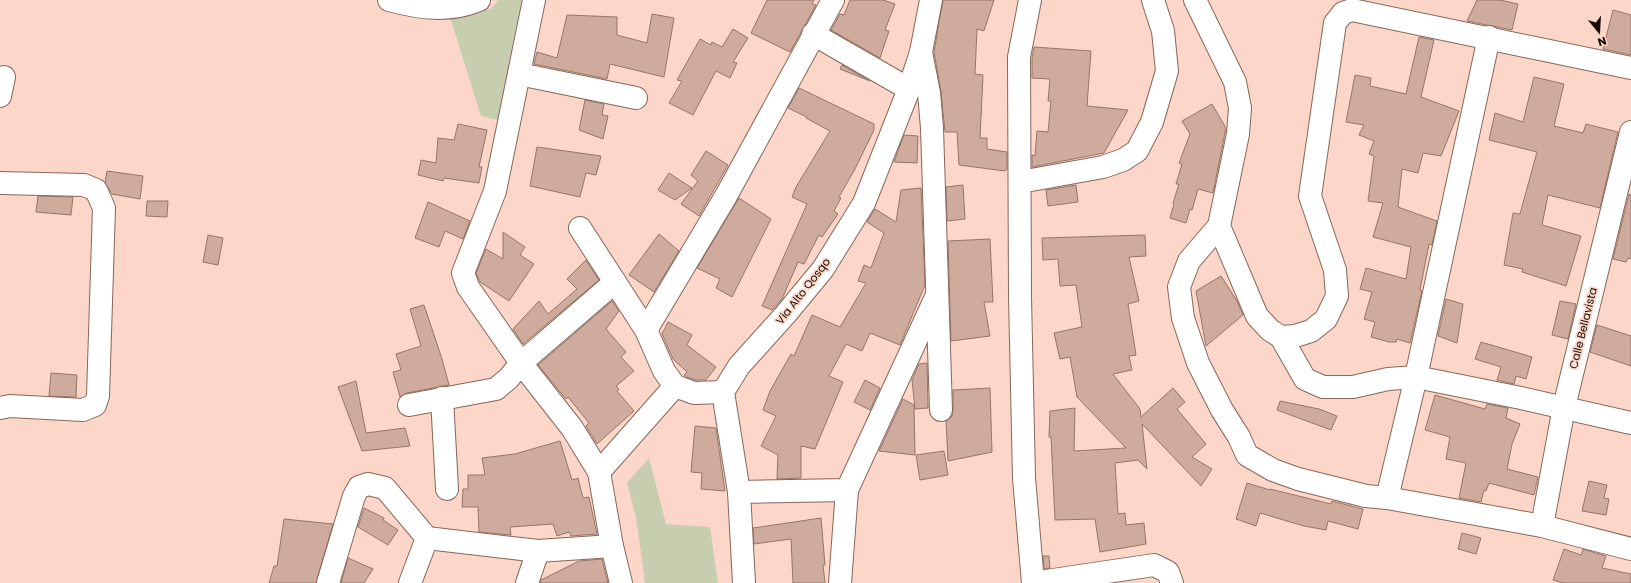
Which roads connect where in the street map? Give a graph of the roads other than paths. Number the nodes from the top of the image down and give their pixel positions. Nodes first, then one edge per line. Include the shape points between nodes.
1 (388, 0) edge
2 (479, 0) edge
3 (534, 0) edge
4 (833, 0) edge
5 (931, 0) edge
6 (1030, 0) edge
7 (1154, 0) edge
8 (1195, 0) edge
9 (814, 34) junction
10 (1489, 37) junction
11 (921, 52) junction
12 (1631, 68) edge
13 (519, 74) junction
14 (909, 89) junction
15 (636, 98) dead end
16 (1631, 132) edge
17 (1020, 182) junction
18 (0, 183) edge
19 (1219, 226) junction
20 (580, 228) dead end
21 (615, 282) junction
22 (938, 293) junction
23 (646, 330) junction
24 (1281, 337) junction
25 (521, 363) junction
26 (1416, 377) junction
27 (675, 386) junction
28 (723, 392) junction
29 (442, 398) junction
30 (409, 404) dead end
31 (1564, 407) junction
32 (0, 408) edge
33 (941, 410) dead end
34 (1631, 423) edge
35 (599, 472) junction
36 (447, 489) dead end
37 (847, 490) junction
38 (739, 492) junction
39 (1387, 498) junction
40 (1542, 526) junction
41 (427, 538) junction
42 (612, 546) junction
43 (1631, 549) edge
44 (538, 552) junction
45 (328, 583) edge
46 (410, 583) edge
47 (527, 583) edge
48 (622, 583) edge
49 (744, 583) edge
50 (840, 583) edge
51 (1033, 583) edge
52 (1172, 583) edge

1 - 2 street via 418,8 444,8 468,5
3 - 13 street
4 - 9 street
5 - 11 street, Via Alto Qosqo
6 - 17 street via 1019,57
7 - 17 street via 1163,31 1166,71 1152,122 1137,150 1123,160 1103,167
8 - 19 street via 1235,82 1240,108 1238,134
9 - 14 street
9 - 23 street via 726,196
10 - 12 street
10 - 24 street via 1352,10 1343,13 1335,23 1310,196 1335,270 1337,296 1326,319 1311,331
10 - 26 street
11 - 14 street, Via Alto Qosqo
11 - 22 street via 929,93 932,128
13 - 15 street
13 - 25 street via 495,191 464,273 468,287
14 - 28 street, Via Alto Qosqo via 864,203 823,269 740,366
16 - 31 street, Calle Bellavista
17 - 51 street via 1024,478
18 - 32 street via 84,185 96,190 104,208 98,396 95,405 83,410 10,406
19 - 24 street via 1257,316
19 - 39 street via 1188,261 1179,288 1182,318 1198,363 1247,455 1273,470 1298,479 1366,496
20 - 21 street
21 - 23 street
21 - 25 street
22 - 33 street
22 - 37 street
23 - 27 street via 664,371
24 - 26 street via 1305,379 1323,387 1353,387 1388,379
25 - 29 street via 496,389
25 - 35 street via 572,428
26 - 31 street
26 - 39 street
27 - 28 street via 694,393
27 - 35 street
28 - 38 street
29 - 30 street
29 - 36 street
31 - 34 street
31 - 40 street, Calle Bellavista
35 - 42 street
37 - 38 street
37 - 50 street
38 - 49 street
39 - 40 street
40 - 43 street
41 - 44 street
41 - 45 street via 385,488 368,484 359,487
41 - 46 street
42 - 44 street
42 - 48 street
44 - 47 street
51 - 52 street via 1154,565 1168,572

